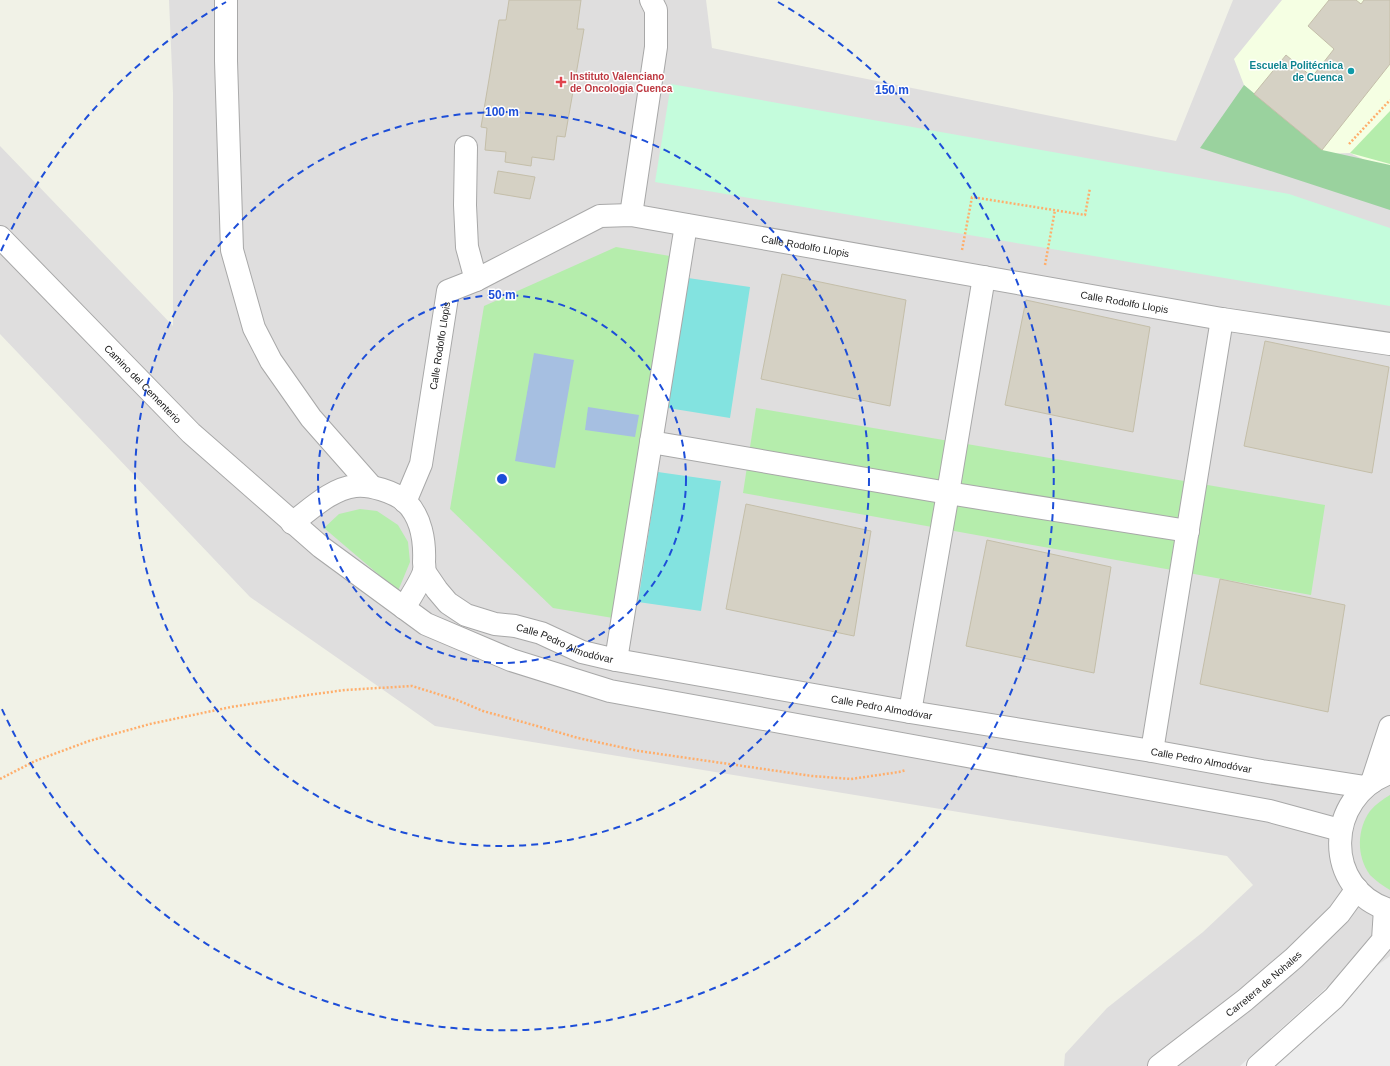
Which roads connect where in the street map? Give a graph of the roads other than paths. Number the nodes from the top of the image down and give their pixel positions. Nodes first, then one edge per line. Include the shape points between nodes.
1 (226, 0) edge
2 (651, 0) edge
3 (466, 147) dead end
4 (631, 215) junction
5 (686, 225) junction
6 (0, 237) edge
7 (984, 277) junction
8 (476, 280) junction
9 (1222, 319) junction
10 (1390, 344) edge
11 (651, 442) junction
12 (371, 486) junction
13 (948, 493) junction
14 (405, 502) junction
15 (292, 523) junction
16 (1188, 531) junction
17 (424, 571) junction
18 (404, 608) junction
19 (616, 660) junction
20 (910, 712) junction
21 (1390, 727) edge
22 (1152, 750) junction
23 (1376, 781) edge
24 (1340, 830) junction
25 (1357, 889) junction
26 (1388, 910) edge
27 (1159, 1066) edge
28 (1258, 1066) edge

1 - 12 street via 232,250 254,328 271,361 307,412
2 - 4 street via 656,10 656,48
3 - 8 street via 467,247
4 - 5 street, Calle Rodolfo Llopis
4 - 8 street, Calle Rodolfo Llopis via 600,216
5 - 7 street, Calle Rodolfo Llopis
5 - 11 street
6 - 15 street, Camino del Cementerio via 191,434
7 - 9 street, Calle Rodolfo Llopis
7 - 13 street
8 - 14 street, Calle Rodolfo Llopis via 448,291 421,464
9 - 10 street, Calle Rodolfo Llopis
9 - 16 street
11 - 13 street
11 - 19 street
12 - 14 street
12 - 15 street via 339,490
13 - 16 street
13 - 20 street
14 - 17 street via 414,513 421,530
15 - 18 street, Camino del Cementerio via 320,547
16 - 22 street
17 - 18 street
17 - 19 street, Calle Pedro Almodóvar via 448,602 466,614 495,624 516,626 541,633 582,652
18 - 24 street via 426,624 511,660 610,691 1270,811
19 - 20 street, Calle Pedro Almodóvar
20 - 22 street, Calle Pedro Almodóvar
21 - 23 street
22 - 23 street, Calle Pedro Almodóvar via 1262,771
23 - 24 street via 1356,796
24 - 25 street via 1342,862
25 - 26 street via 1375,904
25 - 27 street, Carretera de Nohales via 1339,914 1294,958 1245,1000
26 - 28 street via 1383,940 1334,998

